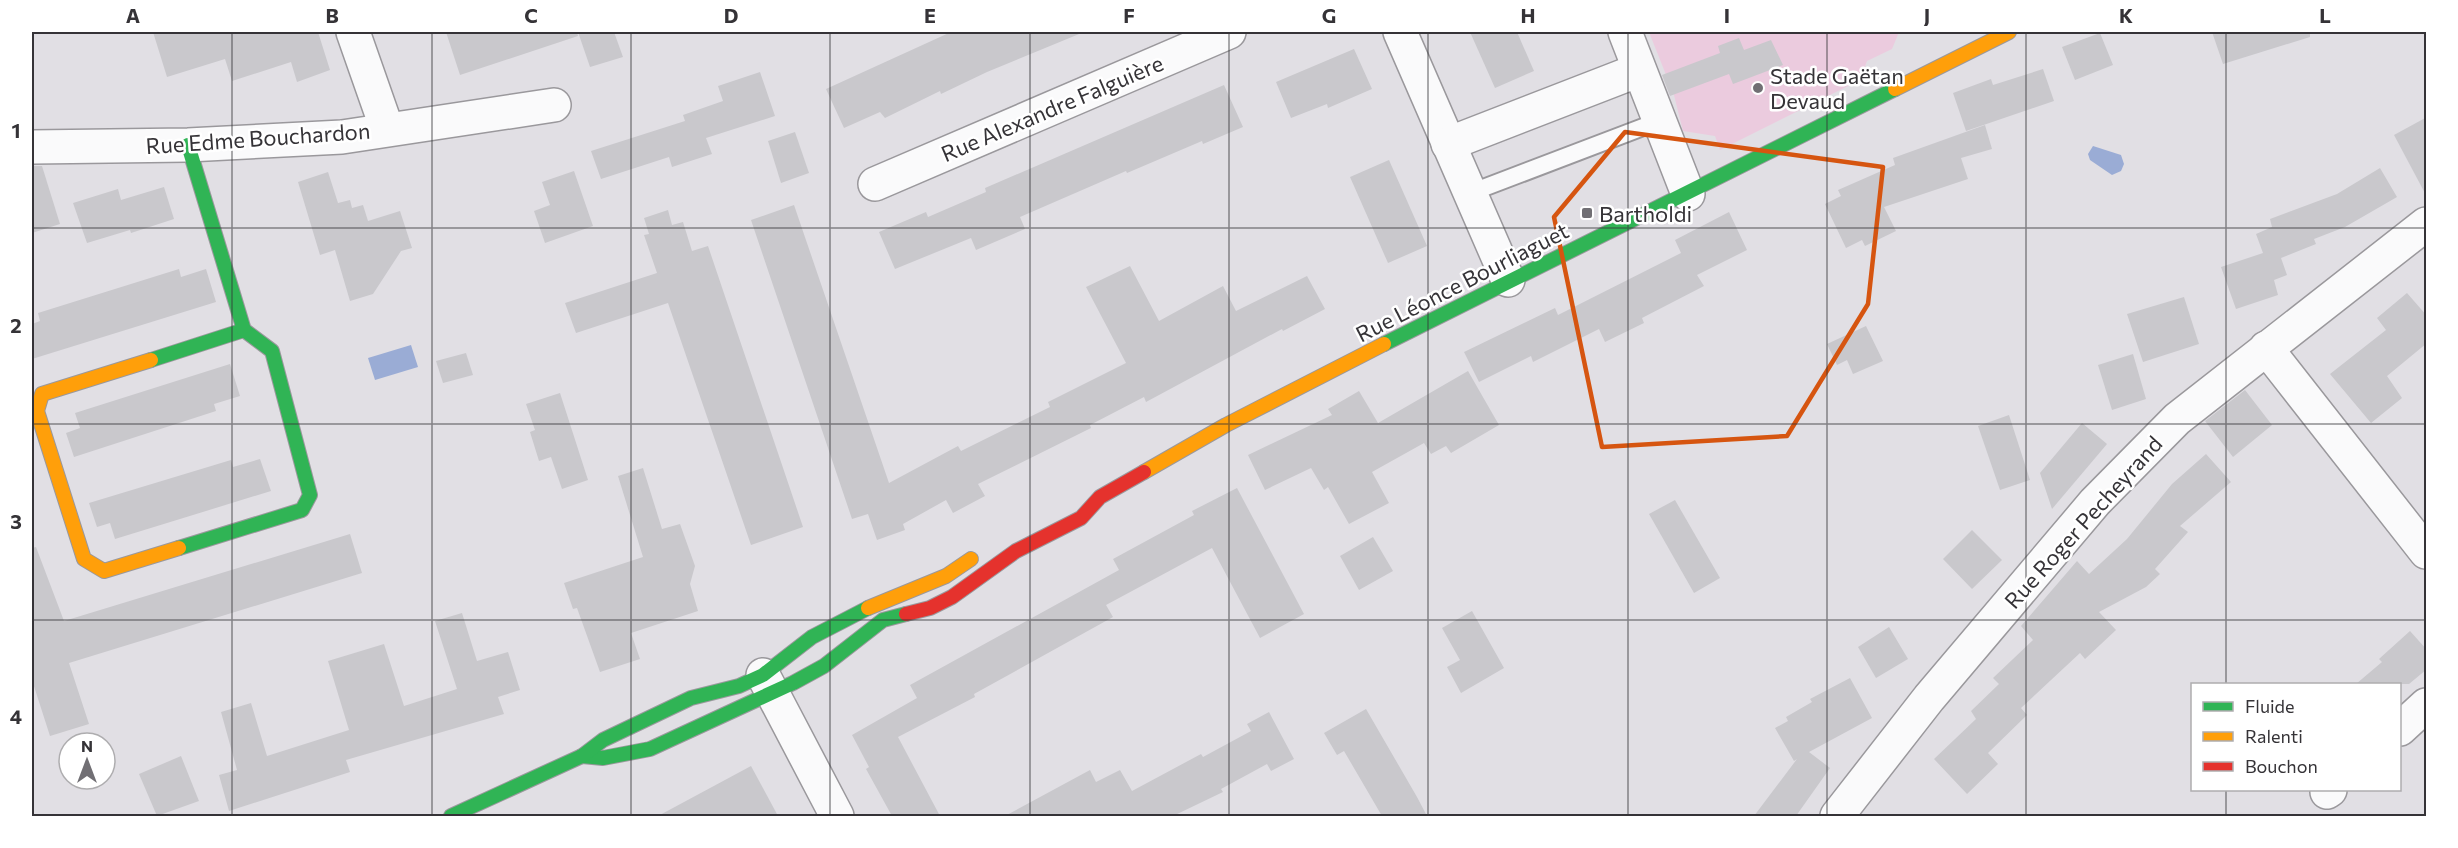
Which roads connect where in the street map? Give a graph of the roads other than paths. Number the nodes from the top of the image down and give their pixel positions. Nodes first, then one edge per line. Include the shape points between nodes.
1 (353, 32) edge
2 (1229, 32) edge
3 (1400, 32) edge
4 (1625, 32) edge
5 (2008, 32) edge
6 (1639, 70) junction
7 (554, 105) dead end
8 (1659, 121) junction
9 (387, 129) junction
10 (1448, 144) junction
11 (188, 145) junction
12 (32, 147) edge
13 (874, 184) dead end
14 (1470, 193) junction
15 (1688, 194) junction
16 (2427, 224) edge
17 (1508, 280) junction
18 (244, 330) junction
19 (2266, 348) junction
20 (1100, 497) junction
21 (1079, 500) dead end
22 (979, 552) dead end
23 (2427, 552) edge
24 (768, 684) junction
25 (2427, 705) edge
26 (2401, 728) edge
27 (582, 756) junction
28 (451, 816) edge
29 (837, 816) edge
30 (1837, 816) edge

1 - 9 street
2 - 13 street, Rue Alexandre Falguière
3 - 10 street
4 - 6 street
5 - 15 main road, Rue Léonce Bourliaguet
6 - 8 street
6 - 10 street
7 - 9 street, Rue Edme Bouchardon
8 - 14 lane
8 - 15 street
9 - 11 street, Rue Edme Bouchardon via 342,137
10 - 14 street
11 - 12 street, Rue Edme Bouchardon
11 - 18 main road
14 - 17 street
15 - 17 main road, Rue Léonce Bourliaguet
16 - 19 street, Rue Roger Pecheyrand
17 - 20 main road, Rue Léonce Bourliaguet via 1226,425
18 - 18 main road via 42,394 37,411 84,559 104,571 302,510 310,495 272,351
19 - 23 street
19 - 30 street, Rue Roger Pecheyrand via 2177,419 2095,502 1929,698
20 - 21 main road, Rue Léonce Bourliaguet
20 - 24 main road, Rue Léonce Bourliaguet via 1081,518 1016,551 952,597 930,608 883,620 825,666
22 - 24 main road, Rue Léonce Bourliaguet via 946,576 891,597 812,638 783,657
24 - 27 main road, Rue Léonce Bourliaguet via 740,686 691,698 603,740
24 - 27 main road, Rue Léonce Bourliaguet via 650,749 603,758
24 - 29 street
25 - 26 street
27 - 28 main road, Rue Léonce Bourliaguet

